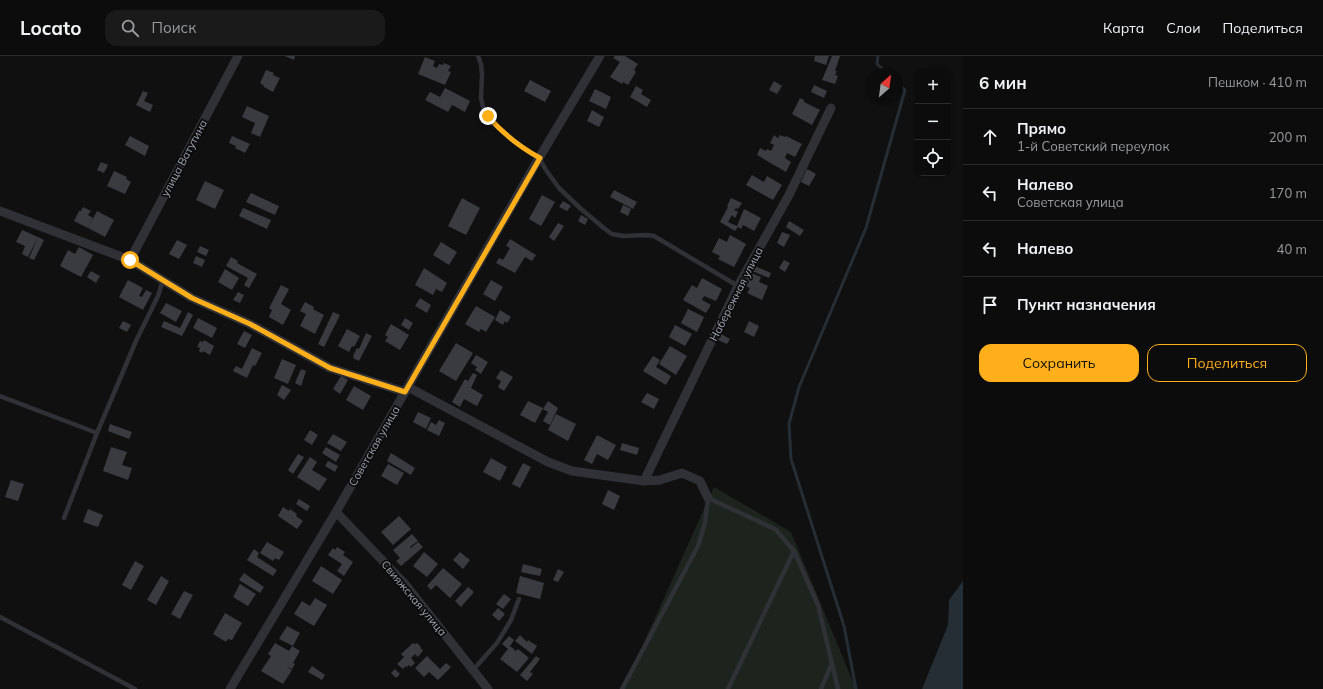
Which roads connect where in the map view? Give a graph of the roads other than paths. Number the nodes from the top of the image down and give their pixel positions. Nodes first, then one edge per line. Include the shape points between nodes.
1 (238, 56) edge
2 (478, 56) edge
3 (600, 56) edge
4 (831, 108) dead end
5 (540, 158) junction
6 (0, 211) edge
7 (130, 260) junction
8 (164, 280) junction
9 (738, 286) junction
10 (406, 390) junction
11 (0, 396) edge
12 (97, 433) junction
13 (644, 481) junction
14 (708, 498) junction
15 (336, 512) junction
16 (64, 518) dead end
17 (794, 551) junction
18 (520, 599) dead end
19 (0, 617) edge
20 (831, 665) junction
21 (473, 670) junction
22 (135, 689) edge
23 (230, 689) edge
24 (488, 689) edge
25 (622, 689) edge
26 (728, 689) edge
27 (821, 689) edge
28 (838, 689) edge

1 - 7 street, улица Ватутина
2 - 5 lane via 482,74 481,98 488,116 495,125
3 - 5 street, Советская улица
4 - 9 street, Набережная улица via 789,195
5 - 9 lane via 559,188 612,234 654,236
5 - 10 street, Советская улица
6 - 7 street
7 - 8 street
8 - 10 street via 192,298 250,324 330,368
8 - 12 lane
9 - 13 street, Набережная улица
10 - 13 street via 548,462 572,471
10 - 15 street, Советская улица
11 - 12 lane
12 - 16 lane
13 - 14 street via 660,480 682,473 700,481
14 - 17 lane via 775,529
14 - 25 lane via 698,546
15 - 21 street, Свияжская улица via 405,584
15 - 23 street, Советская улица
17 - 20 lane via 818,604
17 - 26 lane
18 - 21 lane via 497,643
19 - 22 lane
20 - 27 lane
20 - 28 lane
21 - 24 street, Свияжская улица

